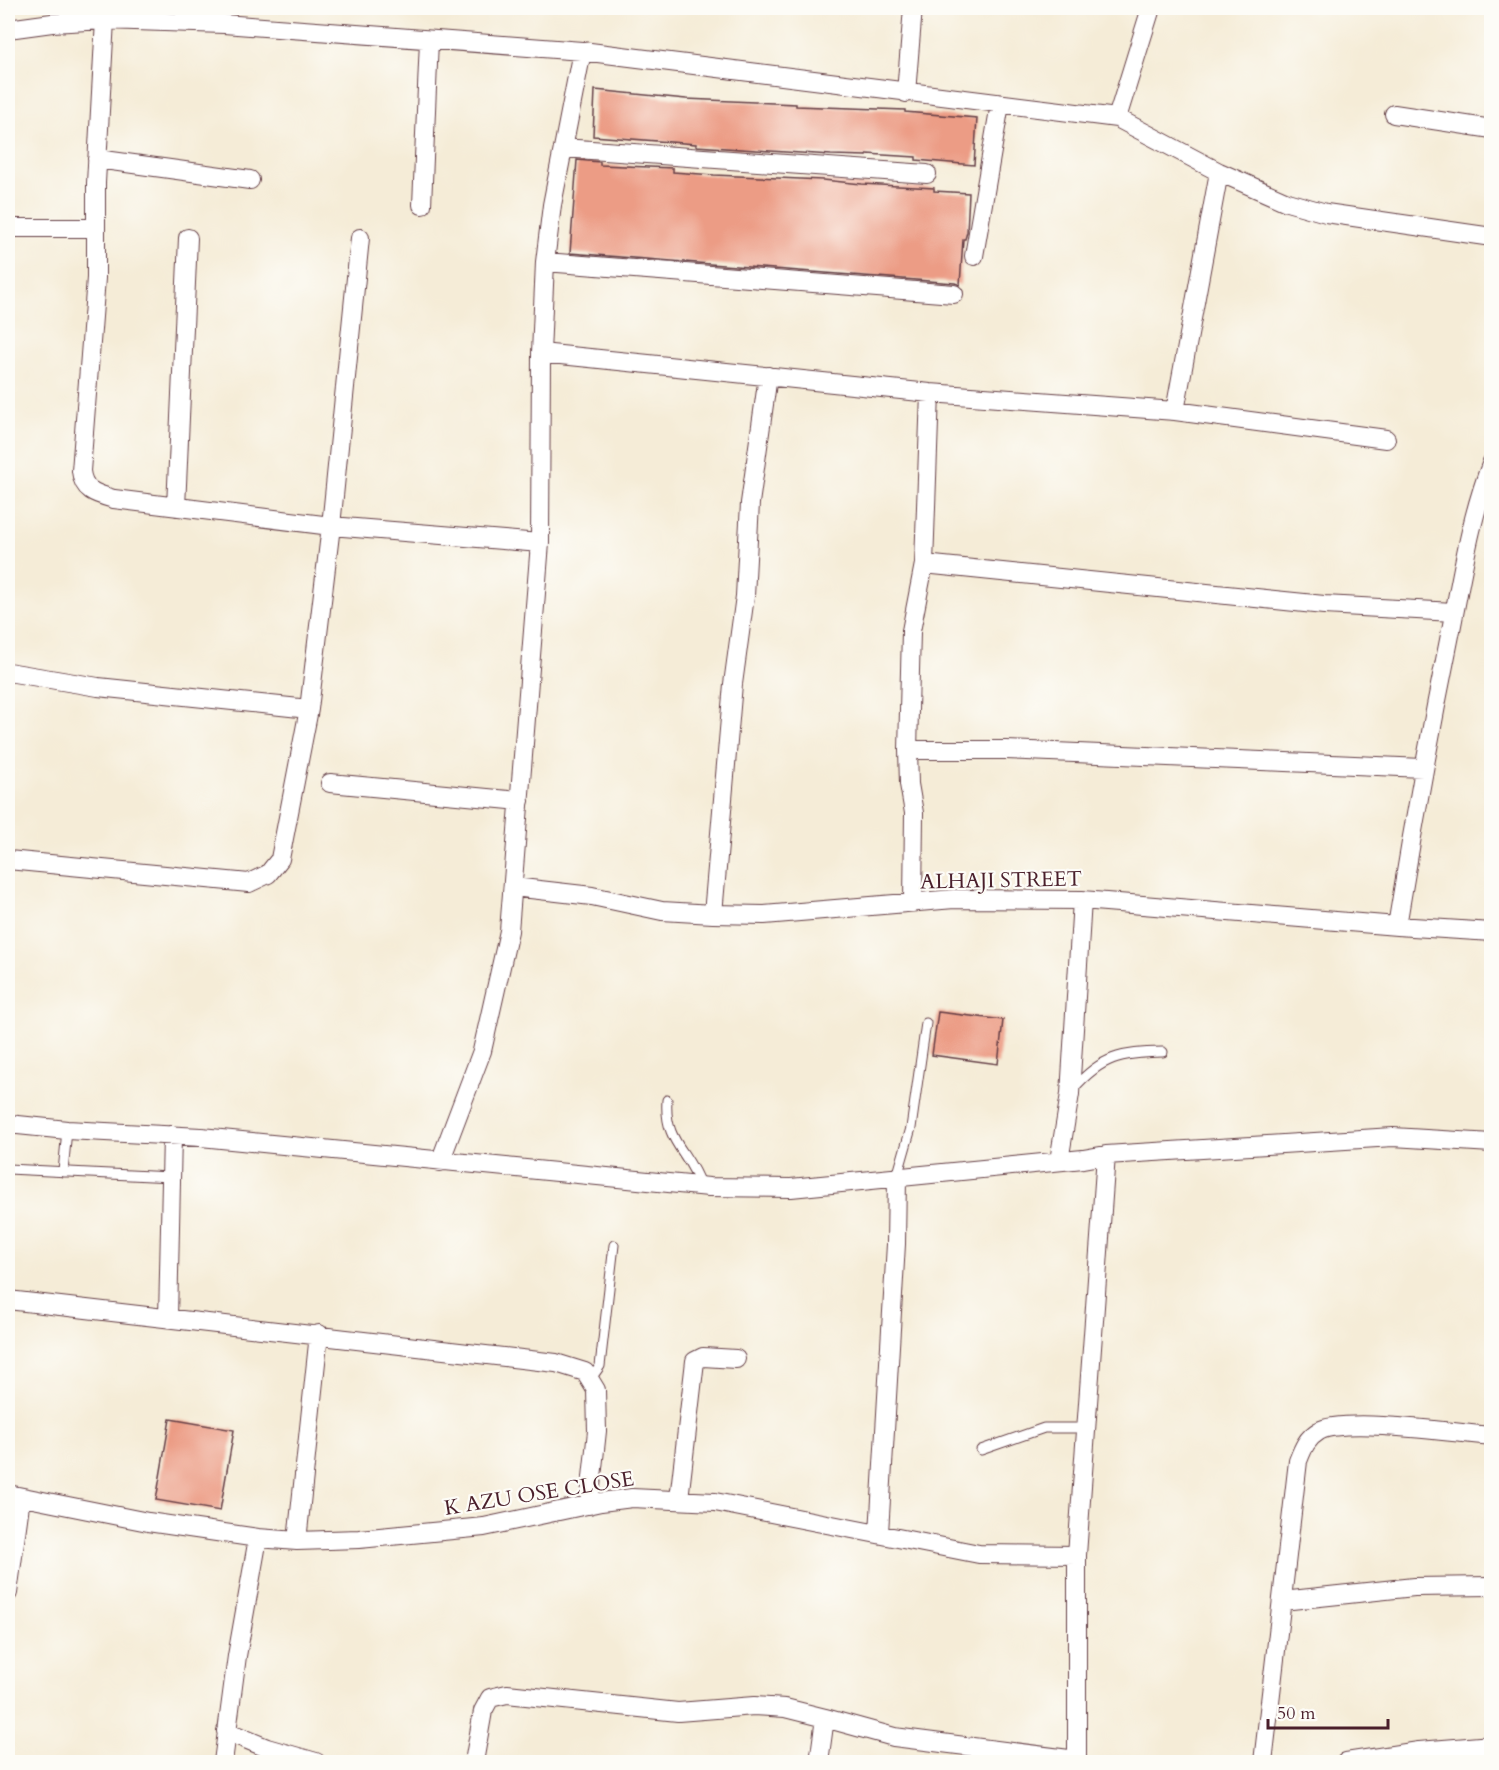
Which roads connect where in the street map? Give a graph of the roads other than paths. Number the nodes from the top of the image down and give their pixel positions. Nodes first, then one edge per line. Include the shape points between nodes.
1 (913, 8) edge
2 (1152, 8) edge
3 (53, 15) edge
4 (226, 16) edge
5 (105, 20) junction
6 (8, 29) edge
7 (429, 40) junction
8 (582, 51) junction
9 (906, 93) junction
10 (1000, 105) junction
11 (1394, 114) dead end
12 (1117, 118) junction
13 (1491, 129) edge
14 (563, 148) junction
15 (97, 159) junction
16 (1219, 172) junction
17 (927, 174) dead end
18 (250, 180) dead end
19 (422, 205) dead end
20 (8, 228) edge
21 (96, 228) junction
22 (1491, 237) edge
23 (188, 238) dead end
24 (360, 238) dead end
25 (974, 256) dead end
26 (545, 262) junction
27 (954, 294) dead end
28 (541, 353) junction
29 (768, 376) junction
30 (930, 393) junction
31 (1174, 411) junction
32 (1386, 439) dead end
33 (1491, 462) edge
34 (176, 507) junction
35 (331, 526) junction
36 (540, 543) junction
37 (924, 564) junction
38 (1454, 612) junction
39 (8, 672) edge
40 (309, 709) junction
41 (908, 750) junction
42 (1423, 768) junction
43 (330, 783) dead end
44 (520, 801) junction
45 (8, 861) edge
46 (513, 887) junction
47 (1082, 900) junction
48 (913, 903) junction
49 (712, 914) junction
50 (1397, 926) junction
51 (1491, 932) edge
52 (927, 1023) dead end
53 (1163, 1052) dead end
54 (1070, 1094) junction
55 (668, 1100) dead end
56 (8, 1124) edge
57 (67, 1130) junction
58 (172, 1135) junction
59 (1491, 1143) edge
60 (1106, 1155) junction
61 (1059, 1161) junction
62 (440, 1162) junction
63 (8, 1169) edge
64 (63, 1172) junction
65 (171, 1177) junction
66 (897, 1177) junction
67 (701, 1187) junction
68 (614, 1245) dead end
69 (8, 1300) edge
70 (168, 1318) junction
71 (319, 1334) junction
72 (736, 1359) dead end
73 (590, 1380) junction
74 (1086, 1428) junction
75 (1491, 1436) edge
76 (981, 1450) dead end
77 (14, 1495) edge
78 (680, 1499) junction
79 (589, 1505) junction
80 (879, 1533) junction
81 (258, 1538) junction
82 (297, 1541) junction
83 (1077, 1556) junction
84 (1491, 1586) edge
85 (8, 1593) edge
86 (1282, 1601) junction
87 (825, 1718) junction
88 (226, 1731) junction
89 (1491, 1745) edge
90 (1077, 1761) edge
91 (223, 1762) edge
92 (316, 1762) edge
93 (474, 1762) edge
94 (819, 1762) edge
95 (1263, 1762) edge
96 (1346, 1762) edge

1 - 9 street
2 - 12 street
3 - 5 street
3 - 6 street
4 - 5 street
4 - 7 street
5 - 15 street
7 - 8 street
7 - 19 street
8 - 9 street
8 - 14 street
9 - 10 street
10 - 12 street
10 - 25 street
11 - 13 street
12 - 16 street
14 - 17 street
14 - 26 street
15 - 18 street
15 - 21 street
16 - 22 street via 1287,202 1326,213
16 - 31 street
20 - 21 street
21 - 34 street via 82,480 87,489 114,499
23 - 34 street
24 - 35 street
26 - 27 street
26 - 28 street
28 - 29 street
28 - 36 street
29 - 30 street
29 - 49 street via 750,503 745,596
30 - 31 street
30 - 37 street
31 - 32 street
33 - 38 street via 1480,490
34 - 35 street
35 - 36 street
35 - 40 street
36 - 44 street
37 - 38 street via 1324,605
37 - 41 street via 911,631
38 - 42 street
39 - 40 street via 98,687
40 - 45 street via 280,859 268,874 249,883
41 - 42 street via 1006,750
41 - 48 street via 914,813
42 - 50 street
43 - 44 street
44 - 46 street
46 - 49 street, ALHAJI STREET via 592,896 662,911
46 - 62 street via 509,931 482,1051
47 - 48 street, ALHAJI STREET via 954,899
47 - 50 street, ALHAJI STREET
47 - 54 street
48 - 49 street, ALHAJI STREET via 764,915
50 - 51 street, ALHAJI STREET
52 - 66 lane via 911,1128
53 - 54 lane via 1107,1059
54 - 61 street
55 - 67 lane via 666,1114 673,1138 696,1172
56 - 57 street
57 - 58 street
57 - 64 lane
58 - 62 street
58 - 65 street
59 - 60 street via 1393,1137
60 - 61 street
60 - 74 street
61 - 66 street
62 - 67 street
63 - 64 lane
64 - 65 lane
65 - 70 street
66 - 67 street via 791,1188
66 - 80 street
68 - 73 lane via 600,1366
69 - 70 street
70 - 71 street
71 - 73 street via 556,1363 585,1372
71 - 82 street
72 - 78 street via 703,1357 693,1366
73 - 79 street via 596,1390 597,1431
74 - 76 lane via 1044,1428
74 - 83 street
75 - 86 street via 1341,1425 1321,1430 1307,1441 1298,1461
77 - 81 street, K AZU OSE CLOSE via 148,1522
77 - 85 street
78 - 79 street, K AZU OSE CLOSE via 632,1498
78 - 80 street, K AZU OSE CLOSE
79 - 82 street, K AZU OSE CLOSE via 484,1527
80 - 83 street, K AZU OSE CLOSE via 979,1554
81 - 82 street, K AZU OSE CLOSE
81 - 88 street
83 - 90 street
84 - 86 street via 1414,1587
86 - 95 street
87 - 90 street via 894,1737
87 - 93 street via 785,1708 678,1712 507,1694 490,1698 483,1711
87 - 94 street
88 - 91 street
88 - 92 street
89 - 96 street

